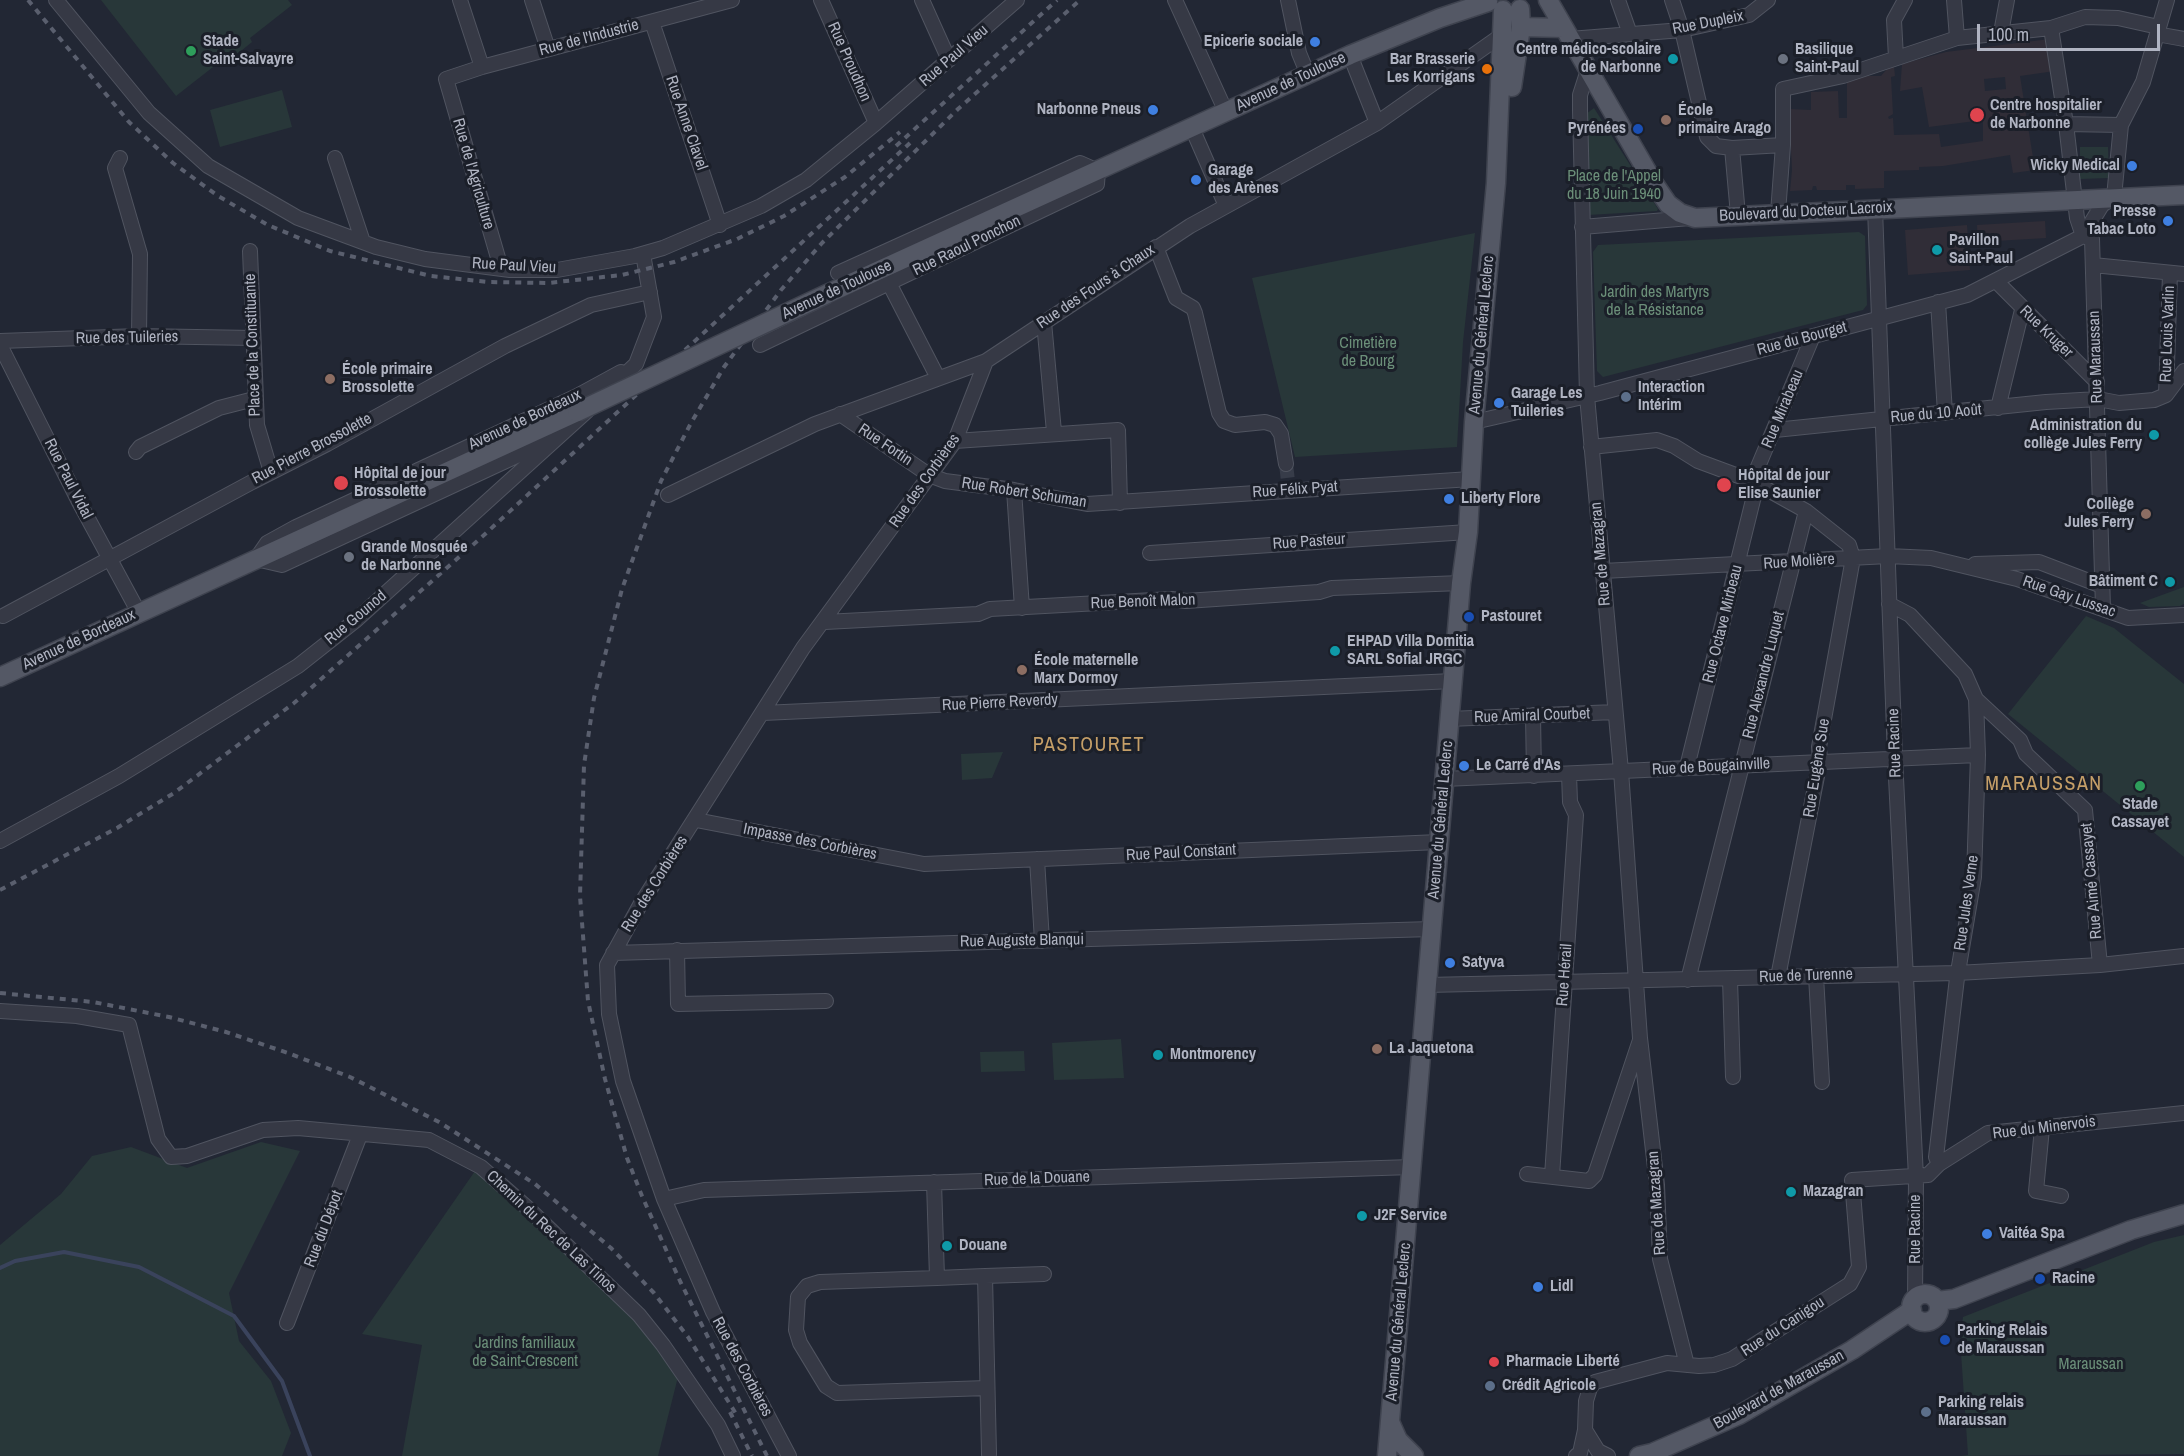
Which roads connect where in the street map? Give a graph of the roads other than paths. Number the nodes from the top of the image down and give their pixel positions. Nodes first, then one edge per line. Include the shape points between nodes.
1 (56, 0) edge
2 (460, 0) edge
3 (532, 0) edge
4 (732, 0) edge
5 (821, 0) edge
6 (922, 0) edge
7 (1017, 0) edge
8 (1175, 0) edge
9 (1288, 0) edge
10 (1458, 0) edge
11 (1548, 0) edge
12 (1618, 0) edge
13 (1672, 0) edge
14 (1747, 0) edge
15 (1768, 0) edge
16 (1905, 0) edge
17 (1954, 0) edge
18 (2007, 0) edge
19 (2168, 0) edge
20 (1509, 8) edge
21 (1757, 11) junction
22 (1440, 18) junction
23 (652, 22) junction
24 (2051, 28) junction
25 (1682, 30) junction
26 (2158, 30) junction
27 (2001, 33) junction
28 (1567, 34) junction
29 (1630, 34) junction
30 (1502, 35) junction
31 (1957, 39) junction
32 (2184, 39) edge
33 (548, 49) junction
34 (1350, 55) junction
35 (1896, 58) junction
36 (949, 60) junction
37 (482, 67) junction
38 (1588, 70) junction
39 (1308, 75) junction
40 (446, 79) joint
41 (1226, 112) junction
42 (876, 123) junction
43 (1377, 123) junction
44 (2066, 124) junction
45 (2121, 125) junction
46 (1192, 128) junction
47 (1783, 145) junction
48 (1732, 148) junction
49 (120, 158) dead end
50 (335, 158) dead end
51 (1098, 171) junction
52 (1496, 183) junction
53 (2184, 195) edge
54 (2114, 197) junction
55 (2074, 199) junction
56 (1226, 206) junction
57 (1875, 208) junction
58 (1778, 213) junction
59 (1738, 215) junction
60 (1695, 218) junction
61 (720, 225) junction
62 (1582, 227) junction
63 (2083, 236) junction
64 (363, 242) junction
65 (1156, 247) junction
66 (250, 251) dead end
67 (643, 254) junction
68 (2093, 265) junction
69 (501, 268) junction
70 (838, 273) dead end
71 (2170, 273) junction
72 (2184, 274) edge
73 (1996, 281) junction
74 (889, 283) junction
75 (650, 292) junction
76 (1938, 302) junction
77 (2022, 310) junction
78 (1879, 318) junction
79 (1044, 322) junction
80 (139, 336) junction
81 (1813, 336) junction
82 (253, 338) junction
83 (0, 343) edge
84 (760, 345) dead end
85 (986, 361) junction
86 (636, 364) junction
87 (2184, 371) edge
88 (938, 378) junction
89 (2097, 382) junction
90 (2166, 395) junction
91 (1587, 396) junction
92 (254, 399) junction
93 (2098, 399) junction
94 (1998, 408) junction
95 (577, 412) joint
96 (1945, 413) junction
97 (840, 414) junction
98 (1882, 419) junction
99 (1474, 422) junction
100 (1774, 430) junction
101 (1054, 432) junction
102 (561, 435) junction
103 (954, 441) junction
104 (1591, 447) junction
105 (136, 452) dead end
106 (1286, 464) tunnel mouth
107 (271, 472) junction
108 (929, 475) junction
109 (1472, 479) junction
110 (1752, 481) junction
111 (1014, 490) junction
112 (668, 495) dead end
113 (1119, 503) junction
114 (1806, 511) junction
115 (1468, 532) junction
116 (1150, 553) dead end
117 (1888, 556) junction
118 (1853, 558) junction
119 (109, 559) junction
120 (256, 559) junction
121 (1792, 562) junction
122 (1955, 564) junction
123 (1738, 565) junction
124 (1603, 572) junction
125 (1461, 583) junction
126 (2102, 586) junction
127 (1889, 604) junction
128 (1022, 608) junction
129 (2103, 608) junction
130 (139, 613) junction
131 (2184, 615) edge
132 (3, 616) dead end
133 (825, 622) junction
134 (0, 677) edge
135 (1453, 681) junction
136 (1976, 699) junction
137 (1615, 712) junction
138 (763, 713) junction
139 (1533, 716) junction
140 (1449, 719) junction
141 (1978, 755) junction
142 (1895, 758) junction
143 (1820, 761) junction
144 (1742, 766) junction
145 (1687, 767) junction
146 (1621, 771) junction
147 (1569, 774) junction
148 (1534, 776) junction
149 (1444, 779) junction
150 (696, 820) junction
151 (0, 841) edge
152 (1439, 842) junction
153 (1037, 859) junction
154 (924, 864) joint
155 (1432, 929) junction
156 (1042, 941) junction
157 (677, 951) junction
158 (613, 952) junction
159 (2184, 956) edge
160 (2100, 965) junction
161 (1906, 973) junction
162 (1957, 974) junction
163 (1816, 976) junction
164 (1778, 977) junction
165 (1730, 979) junction
166 (1688, 980) junction
167 (1565, 981) junction
168 (1636, 981) junction
169 (1427, 985) junction
170 (826, 1001) dead end
171 (0, 1011) edge
172 (1640, 1038) junction
173 (1733, 1077) dead end
174 (1822, 1082) dead end
175 (2184, 1113) edge
176 (2042, 1128) junction
177 (360, 1135) junction
178 (1939, 1164) junction
179 (1412, 1167) junction
180 (1527, 1174) dead end
181 (1552, 1176) junction
182 (1916, 1177) junction
183 (934, 1182) junction
184 (2061, 1196) dead end
185 (664, 1198) junction
186 (2184, 1214) edge
187 (2184, 1223) edge
188 (1044, 1274) dead end
189 (985, 1276) junction
190 (937, 1278) junction
191 (1925, 1306) junction
192 (287, 1323) dead end
193 (1687, 1365) junction
194 (987, 1388) junction
195 (1390, 1421) junction
196 (1585, 1430) junction
197 (989, 1454) dead end
198 (733, 1456) edge
199 (789, 1456) edge
200 (1387, 1456) edge
201 (1414, 1456) edge
202 (1576, 1456) edge
203 (1608, 1456) edge
204 (1639, 1456) edge
205 (1663, 1456) edge

1 - 64 street, Rue Paul Vieu via 149,113 208,166 298,218
2 - 37 street
3 - 33 street
4 - 23 street, Rue de l'Industrie
5 - 42 street, Rue Proudhon
6 - 36 street
7 - 36 street, Rue Paul Vieu
8 - 41 street
9 - 39 street via 1299,53
10 - 22 main road
11 - 28 main road, Boulevard du Docteur Lacroix
12 - 29 street
13 - 25 street
14 - 21 street
15 - 21 street, Rue Dupleix
16 - 35 street via 1894,20
17 - 31 street
18 - 27 street
19 - 26 street
20 - 22 main road, Avenue de Toulouse
20 - 28 main road
20 - 30 main road, Avenue du Général Leclerc
20 - 52 main road, Avenue du Général Leclerc
21 - 25 street, Rue Dupleix
22 - 34 main road, Avenue de Toulouse
23 - 33 street, Rue de l'Industrie
23 - 61 street, Rue Anne Clavel
24 - 26 street via 2085,17 2118,18
24 - 27 street
24 - 44 street
25 - 29 street, Rue Dupleix
25 - 48 street via 1707,137 1716,146
26 - 32 street via 2162,35
26 - 45 street via 2143,82
27 - 31 street
28 - 29 street, Rue Dupleix
28 - 38 main road, Boulevard du Docteur Lacroix
30 - 43 street, Rue des Fours à Chaux
30 - 52 main road, Avenue du Général Leclerc
31 - 35 street
33 - 37 street, Rue de l'Industrie
34 - 39 main road, Avenue de Toulouse
34 - 43 street
35 - 47 street via 1843,76 1784,89
36 - 42 street, Rue Paul Vieu
37 - 40 street, Rue de l'Industrie
38 - 60 main road, Boulevard du Docteur Lacroix via 1668,204
38 - 62 street, Rue de Mazagran via 1580,95
39 - 41 main road, Avenue de Toulouse
40 - 69 street, Rue de l'Agriculture
41 - 46 main road, Avenue de Toulouse
42 - 61 street, Rue Paul Vieu via 806,180
43 - 56 street, Rue des Fours à Chaux
44 - 45 street
44 - 55 street
45 - 54 street
46 - 51 main road, Avenue de Toulouse
46 - 56 street
47 - 48 street
47 - 58 street
48 - 59 street
49 - 80 street via 115,168 140,254
50 - 64 street
51 - 70 street, Avenue de Toulouse via 1080,163
51 - 74 street, Rue Raoul Ponchon via 1097,183
51 - 95 main road, Avenue de Toulouse, bridge
52 - 99 main road, Avenue du Général Leclerc
53 - 54 main road, Boulevard du Docteur Lacroix
54 - 55 main road, Boulevard du Docteur Lacroix
54 - 63 street via 2102,205
55 - 57 main road, Boulevard du Docteur Lacroix
55 - 63 street
56 - 65 street, Rue des Fours à Chaux
57 - 58 main road, Boulevard du Docteur Lacroix
57 - 78 street, Rue Racine
58 - 59 main road, Boulevard du Docteur Lacroix
59 - 60 main road, Boulevard du Docteur Lacroix
60 - 62 street
61 - 67 street, Rue Paul Vieu
62 - 91 street, Rue de Mazagran
63 - 68 street, Rue Maraussan via 2092,239
63 - 73 street, Rue du Bourget
64 - 69 street, Rue Paul Vieu via 425,259
65 - 79 street, Rue des Fours à Chaux
65 - 106 street via 1176,298 1193,308 1224,422 1275,425 1281,434
66 - 82 street, Place de la Constituante
67 - 69 street, Rue Paul Vieu via 557,270
67 - 75 street, Rue Gounod
68 - 71 street
68 - 89 street, Rue Maraussan
71 - 72 street
71 - 90 street, Rue Louis Varlin
73 - 76 street, Rue du Bourget via 1967,295
73 - 77 street, Rue Kruger
74 - 84 street, Avenue de Toulouse
74 - 88 street
75 - 86 street, Rue Gounod via 654,318
75 - 107 street, Rue Pierre Brossolette via 591,305 505,346
76 - 78 street, Rue du Bourget
76 - 96 street
77 - 89 street, Rue Kruger
77 - 94 street
78 - 81 street, Rue du Bourget
78 - 98 street, Rue Racine
79 - 85 street, Rue des Fours à Chaux
79 - 101 street
80 - 82 street, Rue des Tuileries
80 - 83 street, Rue des Tuileries
81 - 91 street, Rue du Bourget
81 - 100 street, Rue Mirabeau
82 - 92 street, Place de la Constituante
83 - 119 street, Rue Paul Vidal
85 - 88 street, Rue des Fours à Chaux
85 - 103 street, Rue des Corbières
86 - 102 street, Rue Gounod
86 - 120 street, Avenue de Bordeaux via 577,396 296,527 267,543
87 - 90 street
88 - 97 street, Rue des Fours à Chaux
89 - 93 street, Rue Maraussan
90 - 93 street, Rue du 10 Août via 2119,403
91 - 99 street, Rue du Bourget
91 - 104 street, Rue de Mazagran
92 - 105 street via 219,408
92 - 107 street, Place de la Constituante via 258,436
93 - 94 street, Rue du 10 Août
93 - 126 street, Rue Maraussan
94 - 96 street, Rue du 10 Août
95 - 120 main road, Avenue de Bordeaux
96 - 98 street, Rue du 10 Août
97 - 108 street, Rue Fortin
97 - 112 street, Rue des Fours à Chaux
98 - 100 street, Rue du 10 Août
98 - 117 street, Rue Racine
99 - 109 main road, Avenue du Général Leclerc
100 - 110 street, Rue Mirabeau
101 - 103 street
101 - 113 street via 1118,430
102 - 120 street, Avenue de Bordeaux via 282,565
102 - 151 street, Rue Gounod via 355,621 298,666 119,776
103 - 108 street, Rue des Corbières
104 - 110 street via 1657,440 1698,461
104 - 124 street, Rue de Mazagran
107 - 119 street, Rue Pierre Brossolette
108 - 111 street, Rue Robert Schuman via 945,481
108 - 133 street, Rue des Corbières
109 - 113 street, Rue Félix Pyat via 1288,486
109 - 115 main road, Avenue du Général Leclerc
110 - 114 street
110 - 123 street, Rue Octave Mirbeau via 1754,496
111 - 113 street, Rue Robert Schuman via 1087,504
111 - 128 street
114 - 118 street via 1849,545
114 - 121 street, Rue Alexandre Luquet
115 - 116 street, Rue Pasteur
115 - 125 main road, Avenue du Général Leclerc
117 - 118 street, Rue Molière
117 - 122 street, Rue Gay Lussac via 1931,558
117 - 127 street, Rue Racine
118 - 121 street, Rue Molière
118 - 143 street, Rue Eugène Sue via 1819,747
119 - 130 street, Rue Paul Vidal
119 - 132 street, Rue Pierre Brossolette
120 - 130 main road, Avenue de Bordeaux
121 - 123 street, Rue Molière
121 - 144 street, Rue Alexandre Luquet
122 - 126 street, Rue Gay Lussac via 2039,562
122 - 129 street, Rue Gay Lussac via 2018,579
123 - 124 street, Rue Molière
123 - 145 street, Rue Octave Mirbeau
124 - 137 street, Rue de Mazagran
125 - 128 street, Rue Benoît Malon
125 - 135 main road, Avenue du Général Leclerc
126 - 129 street, Rue Maraussan
127 - 136 street, Rue Jules Verne via 1910,615 1965,674
127 - 142 street, Rue Racine
128 - 133 street, Rue Benoît Malon
129 - 131 street, Rue Gay Lussac via 2128,618
130 - 134 main road, Avenue de Bordeaux
133 - 138 street, Rue des Corbières via 803,648
135 - 138 street, Rue Pierre Reverdy
135 - 140 main road, Avenue du Général Leclerc
136 - 141 street, Rue Jules Verne
136 - 160 street, Rue Aimé Cassayet via 2085,810
137 - 139 street, Rue Amiral Courbet
137 - 146 street, Rue de Mazagran
138 - 150 street, Rue des Corbières
139 - 140 street, Rue Amiral Courbet
139 - 148 street
140 - 149 main road, Avenue du Général Leclerc
141 - 142 street, Rue de Bougainville
141 - 162 street, Rue Jules Verne via 1974,877
142 - 143 street, Rue de Bougainville
142 - 161 street, Rue Racine
143 - 144 street, Rue de Bougainville
143 - 164 street, Rue Eugène Sue
144 - 145 street, Rue de Bougainville
144 - 166 street, Rue Alexandre Luquet
145 - 146 street, Rue de Bougainville
146 - 147 street, Rue de Bougainville
146 - 168 street, Rue de Mazagran
147 - 148 street, Rue de Bougainville
147 - 167 street, Rue Hérail via 1570,802 1576,815
148 - 149 street, Rue de Bougainville
149 - 152 main road, Avenue du Général Leclerc
150 - 154 street, Impasse des Corbières
150 - 158 street, Rue des Corbières
152 - 153 street, Rue Paul Constant
152 - 155 main road, Avenue du Général Leclerc
153 - 154 street, Rue Paul Constant
153 - 156 street
155 - 156 street, Rue Auguste Blanqui
155 - 169 main road, Avenue du Général Leclerc
156 - 157 street, Rue Auguste Blanqui
157 - 158 street, Rue Auguste Blanqui
157 - 170 street via 678,1004
158 - 185 street, Rue des Corbières via 607,965 609,1014 624,1081
159 - 160 street, Rue de Turenne
160 - 162 street, Rue de Turenne
161 - 162 street, Rue de Turenne
161 - 163 street, Rue de Turenne
161 - 182 street, Rue Racine
162 - 178 street, Rue Jules Verne via 1936,1157
163 - 164 street, Rue de Turenne
163 - 174 street
164 - 165 street, Rue de Turenne
165 - 166 street, Rue de Turenne
165 - 173 street
166 - 168 street, Rue de Turenne
167 - 168 street, Rue de Turenne
167 - 169 street, Rue de Turenne
167 - 181 street, Rue Hérail
168 - 172 street, Rue de Mazagran
169 - 179 main road, Avenue du Général Leclerc
171 - 177 street, Chemin du Rec de Las Tinos via 77,1016 129,1025 158,1139 171,1156 187,1156 263,1130 298,1128
172 - 181 street, Rue de Mazagran via 1595,1175 1589,1181
172 - 193 street, Rue de Mazagran via 1657,1185 1660,1259
175 - 176 street, Rue du Minervois
176 - 178 street, Rue du Minervois via 1988,1133
176 - 184 street via 2036,1191
177 - 192 street, Rue du Dépot
177 - 198 street, Chemin du Rec de Las Tinos via 429,1140 481,1167 639,1315 718,1425
178 - 182 street, Rue du Minervois via 1928,1175
179 - 183 street, Rue de la Douane
179 - 195 main road, Avenue du Général Leclerc
180 - 181 street
182 - 191 street, Rue Racine via 1916,1278
182 - 193 street, Rue du Canigou via 1852,1180 1859,1267 1850,1284 1732,1359 1714,1365
183 - 185 street, Rue de la Douane via 704,1190
183 - 190 street
185 - 199 street, Rue des Corbières via 713,1312
186 - 191 main road, Boulevard de Maraussan via 2131,1230 1954,1299
187 - 191 main road, Boulevard de Maraussan
188 - 189 street
189 - 190 street
189 - 194 street
190 - 194 street via 820,1282 807,1286 798,1297 796,1330 800,1343 826,1386 837,1393
191 - 204 main road, Boulevard de Maraussan via 1739,1415
191 - 205 main road, Boulevard de Maraussan via 1857,1358 1743,1422
193 - 196 street, Rue du Canigou via 1667,1363 1595,1382 1587,1401
194 - 197 street
195 - 200 main road, Avenue du Général Leclerc
195 - 201 main road via 1398,1440
196 - 202 street, Rue du Canigou
196 - 203 street via 1598,1451

